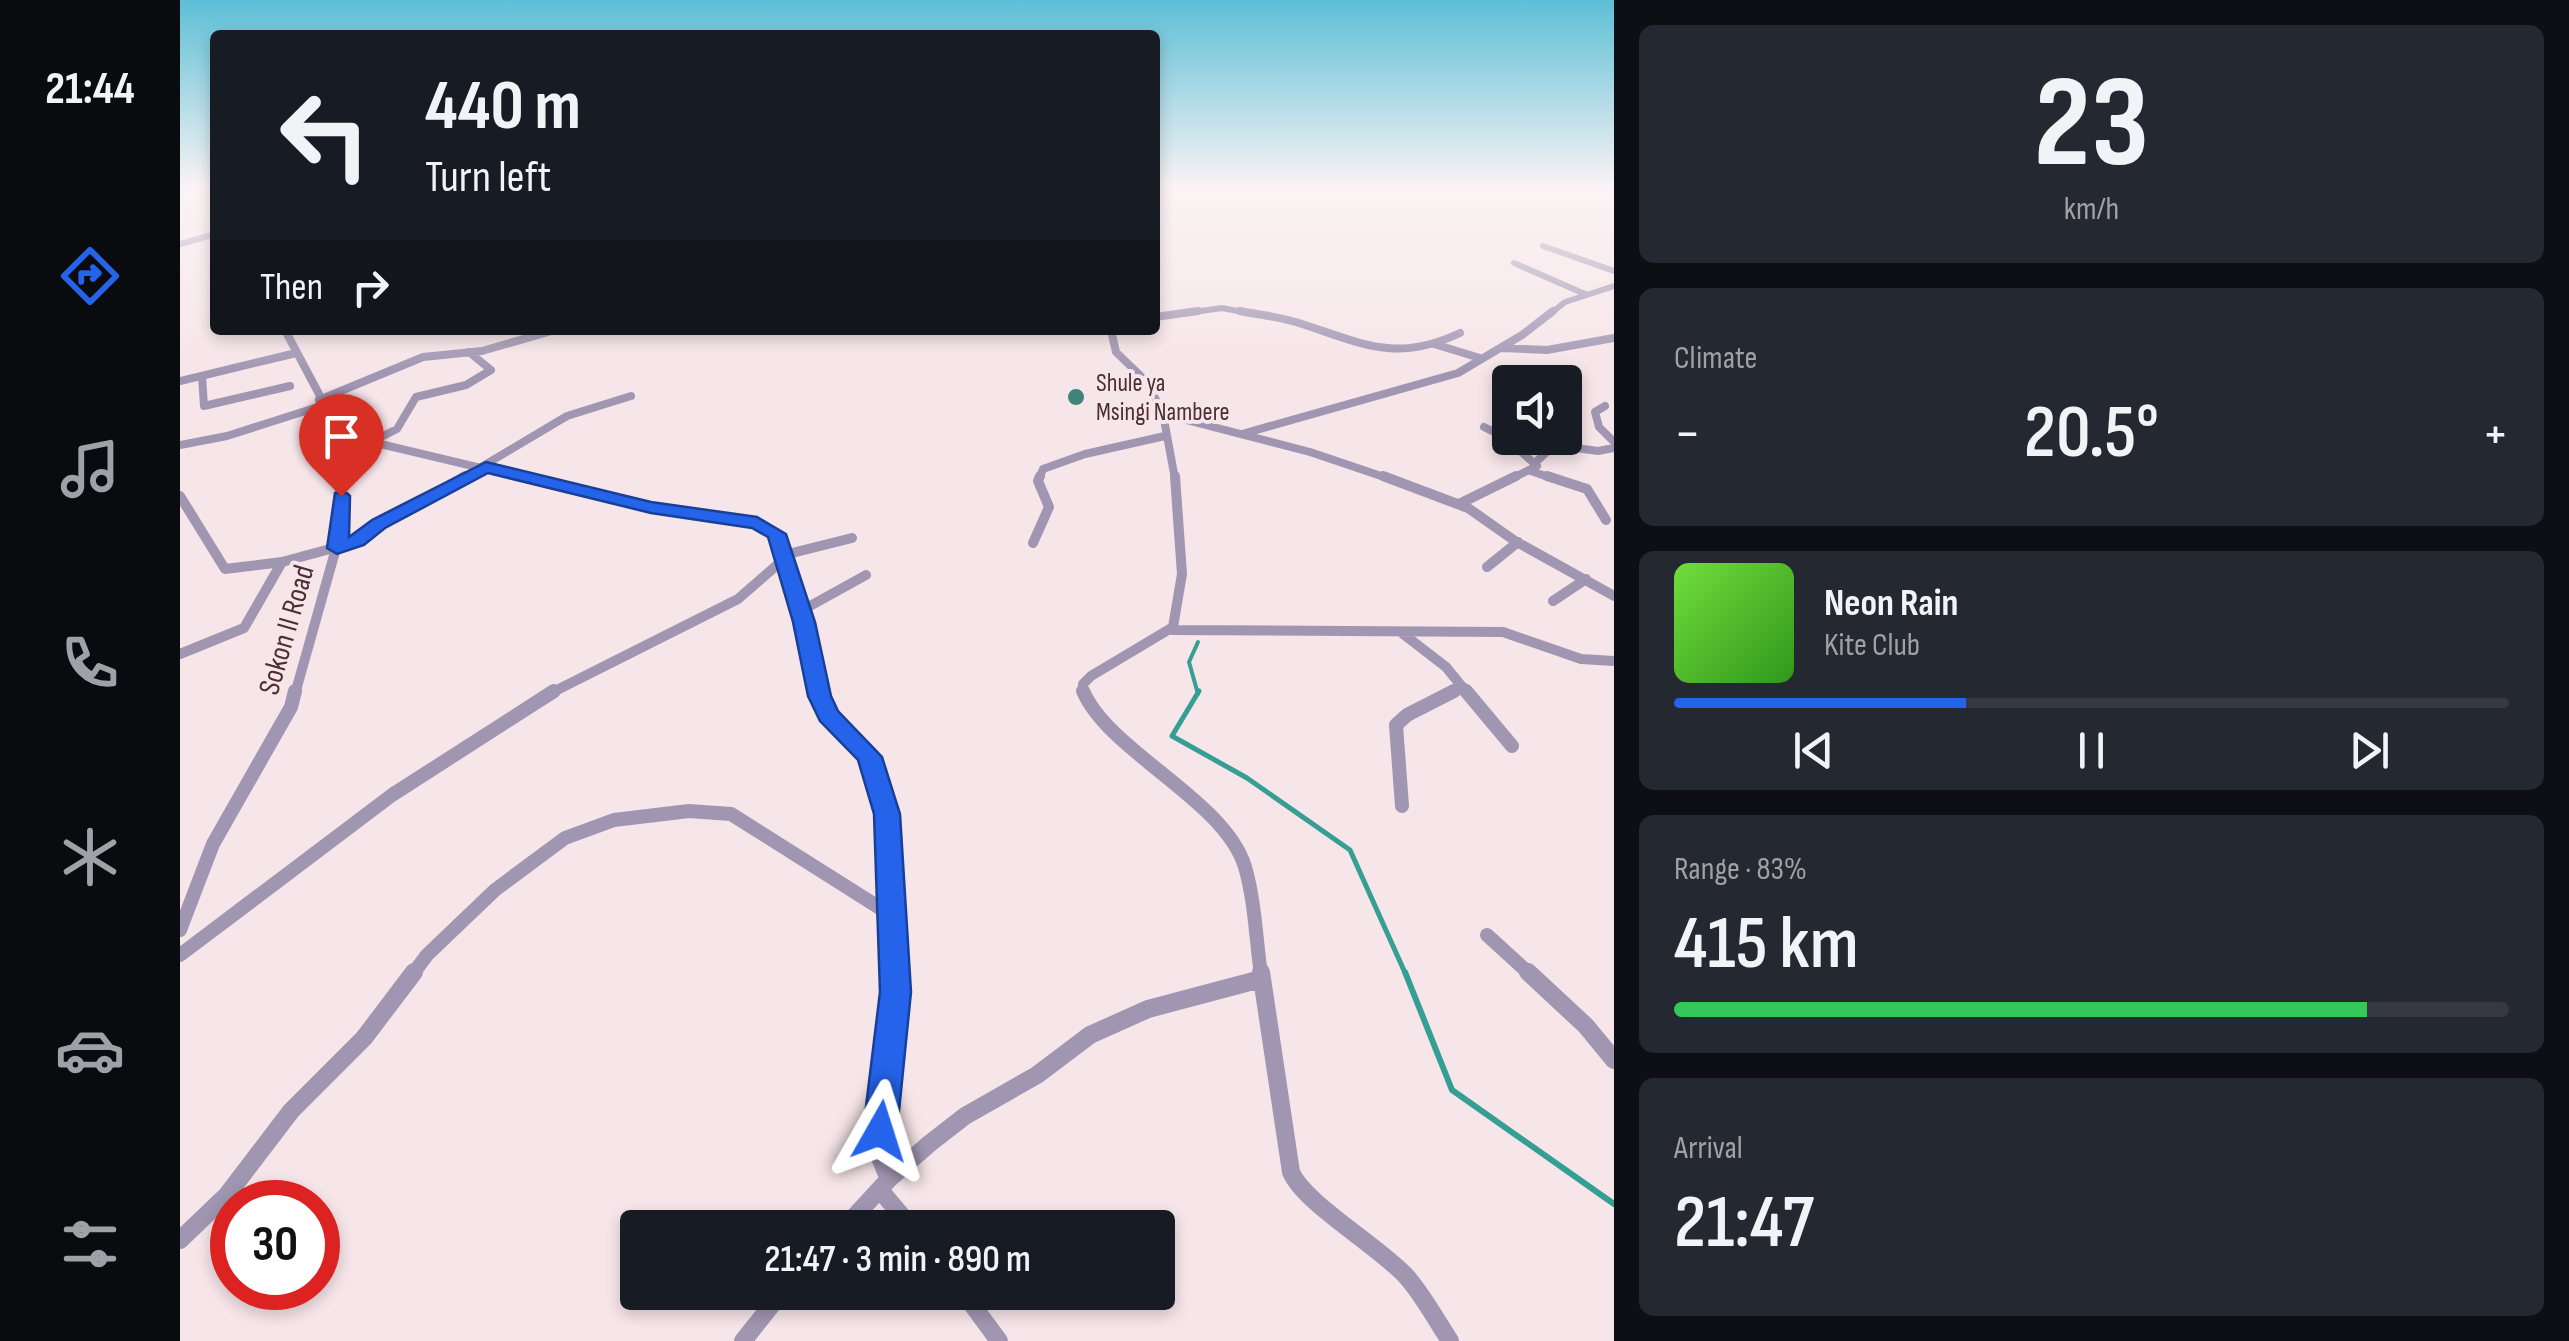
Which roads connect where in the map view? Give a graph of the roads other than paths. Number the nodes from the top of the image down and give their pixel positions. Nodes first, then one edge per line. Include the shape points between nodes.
1 (1551, 249) edge
2 (1514, 263) dead end
3 (1614, 271) edge
4 (1614, 286) edge
5 (1586, 294) junction
6 (1160, 316) edge
7 (1460, 334) dead end
8 (286, 335) edge
9 (535, 335) edge
10 (1113, 335) edge
11 (1614, 338) edge
12 (1434, 344) junction
13 (1497, 348) junction
14 (469, 352) junction
15 (292, 354) junction
16 (1480, 358) junction
17 (202, 376) junction
18 (180, 381) edge
19 (290, 386) dead end
20 (631, 396) dead end
21 (320, 403) junction
22 (1605, 406) dead end
23 (1163, 414) junction
24 (1484, 427) dead end
25 (330, 432) junction
26 (1240, 434) junction
27 (1165, 436) junction
28 (373, 441) junction
29 (180, 445) edge
30 (1614, 445) edge
31 (1534, 467) junction
32 (486, 468) junction
33 (180, 496) edge
34 (1460, 504) junction
35 (1606, 520) dead end
36 (852, 538) dead end
37 (1518, 542) junction
38 (1033, 543) dead end
39 (337, 548) junction
40 (784, 556) junction
41 (282, 562) junction
42 (1487, 567) dead end
43 (866, 575) dead end
44 (1586, 579) junction
45 (1614, 596) edge
46 (1553, 601) dead end
47 (801, 611) junction
48 (1172, 630) junction
49 (1402, 633) junction
50 (180, 654) edge
51 (1614, 661) edge
52 (1463, 688) junction
53 (1512, 746) dead end
54 (1402, 806) dead end
55 (891, 915) junction
56 (180, 930) edge
57 (1487, 936) dead end
58 (180, 955) edge
59 (1261, 979) junction
60 (1614, 1060) edge
61 (884, 1184) junction
62 (860, 1210) edge
63 (901, 1210) edge
64 (180, 1240) edge
65 (768, 1310) edge
66 (975, 1310) edge
67 (743, 1341) edge
68 (998, 1341) edge
69 (1450, 1341) edge

1 - 3 street
2 - 5 street
4 - 5 street
5 - 13 street
6 - 12 street via 1216,308 1307,324 1379,350 1416,351
7 - 12 street
8 - 15 street, Sokon II Road
9 - 14 street
10 - 23 street via 1116,354 1152,388
11 - 13 street via 1547,350
12 - 16 street
13 - 16 street
14 - 21 street via 423,357
14 - 28 street via 488,374 411,400 397,429
15 - 17 street
15 - 21 street, Sokon II Road
16 - 26 street via 1431,383
17 - 18 street
17 - 19 street via 204,406
20 - 32 street via 567,416
21 - 25 street, Sokon II Road
21 - 29 street
22 - 30 street via 1595,412
23 - 26 street
23 - 27 street
24 - 31 street
25 - 28 street
25 - 39 street, Sokon II Road via 343,506
26 - 34 street
27 - 38 street via 1044,469 1038,482 1048,507
27 - 48 street via 1174,468 1182,578
28 - 32 street
30 - 31 street via 1598,451 1554,445
31 - 34 street
31 - 35 street via 1587,489
32 - 39 street
32 - 40 street via 651,508 765,525 777,534
33 - 41 street via 225,569
34 - 37 street
36 - 40 street
37 - 42 street
37 - 44 street
39 - 41 street
39 - 56 street, Sokon II Road via 291,707 213,844
40 - 47 street
40 - 58 street via 764,582 731,603 519,712 311,854
41 - 50 street via 244,628
43 - 47 street
44 - 45 street
44 - 46 street
47 - 55 street via 819,696 828,715 870,757 881,786
48 - 49 street
48 - 59 street via 1091,676 1083,694 1095,714 1238,849
49 - 51 street via 1515,633 1580,662
49 - 52 street
52 - 53 street
52 - 54 street via 1396,725
55 - 61 street via 895,992 878,1152
55 - 64 street via 732,814 689,811 614,820 566,838 494,890 427,956 364,1038
57 - 60 street via 1586,1025
59 - 61 street via 1148,1010 1090,1035 966,1116
59 - 69 street via 1298,1189 1408,1278
61 - 62 street
61 - 63 street
65 - 67 street
66 - 68 street

